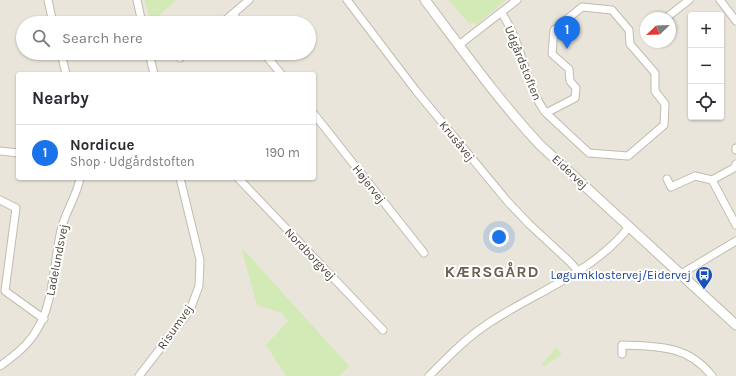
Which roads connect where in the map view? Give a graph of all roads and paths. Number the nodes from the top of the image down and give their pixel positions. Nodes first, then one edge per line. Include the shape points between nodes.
1 (48, 0) edge
2 (137, 0) edge
3 (249, 0) edge
4 (347, 0) edge
5 (426, 0) edge
6 (518, 0) edge
7 (689, 0) edge
8 (720, 0) edge
9 (674, 12) edge
10 (502, 13) junction
11 (233, 14) joint
12 (51, 16) edge
13 (140, 16) edge
14 (231, 16) edge
15 (736, 21) edge
16 (459, 45) junction
17 (63, 60) edge
18 (151, 60) edge
19 (270, 60) edge
20 (66, 72) edge
21 (154, 72) edge
22 (279, 72) edge
23 (546, 113) junction
24 (316, 117) edge
25 (0, 151) edge
26 (16, 152) edge
27 (736, 164) edge
28 (667, 179) dead end
29 (80, 180) edge
30 (180, 180) edge
31 (240, 180) edge
32 (712, 180) junction
33 (0, 200) edge
34 (736, 225) edge
35 (629, 227) junction
36 (736, 241) edge
37 (424, 253) dead end
38 (578, 271) junction
39 (681, 274) junction
40 (44, 319) junction
41 (736, 325) edge
42 (383, 330) dead end
43 (622, 354) dead end
44 (0, 366) edge
45 (139, 376) edge
46 (429, 376) edge
47 (712, 376) edge

1 - 12 street
2 - 13 street
3 - 11 street
4 - 38 street, Krusåvej via 417,92 508,202
5 - 16 street, Eidervej
6 - 10 street
7 - 9 street
8 - 15 street
10 - 16 street
10 - 23 street, Udgårdstoften via 513,32 534,92
11 - 14 street
16 - 35 street, Eidervej via 535,140
17 - 20 street
18 - 21 street
19 - 22 street
23 - 23 street, Udgårdstoften via 575,98 576,88 570,81 569,70 552,54 554,30 582,7 612,10 629,30 630,44 655,73 655,90 665,104 664,125 628,156 589,153
24 - 37 street, Højervej
25 - 26 street
27 - 32 street via 734,168
28 - 32 street via 671,187 695,176
29 - 40 street, Ladelundsvej via 61,228
30 - 45 street, Risumvej via 200,260 199,286 190,310
31 - 42 street, Nordborgvej
32 - 34 street
33 - 40 street via 16,208 5,291
35 - 38 street via 610,248
35 - 39 street, Eidervej
36 - 39 street
38 - 46 street via 470,336
39 - 41 street, Eidervej
40 - 44 street, Ladelundsvej via 34,336
43 - 47 street via 622,345 674,349 691,357

